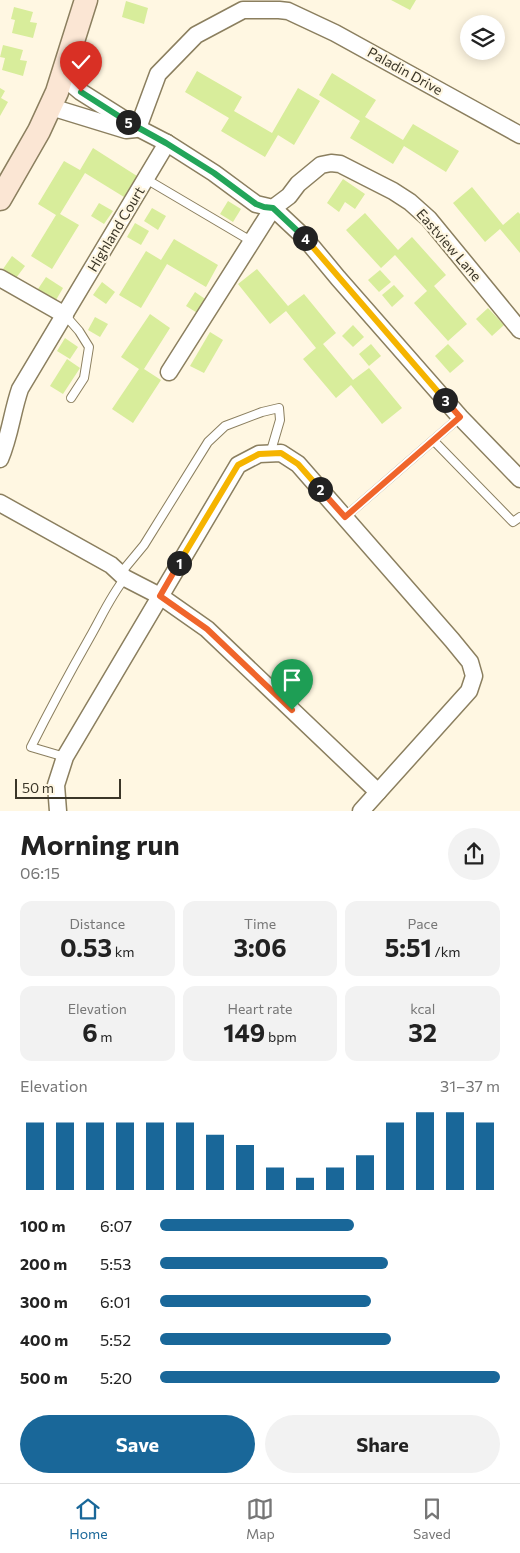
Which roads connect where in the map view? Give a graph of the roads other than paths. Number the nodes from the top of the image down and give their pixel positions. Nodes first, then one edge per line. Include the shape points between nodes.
1 (86, 0) edge
2 (290, 6) edge
3 (63, 77) junction
4 (51, 107) junction
5 (138, 128) junction
6 (520, 135) edge
7 (166, 143) junction
8 (146, 179) junction
9 (0, 199) edge
10 (273, 208) junction
11 (251, 241) junction
12 (0, 278) edge
13 (64, 314) junction
14 (520, 330) edge
15 (169, 372) dead end
16 (71, 398) dead end
17 (460, 417) junction
18 (434, 441) junction
19 (270, 454) junction
20 (0, 459) edge
21 (520, 480) edge
22 (0, 503) edge
23 (520, 516) edge
24 (345, 517) junction
25 (122, 576) junction
26 (160, 596) junction
27 (65, 756) junction
28 (378, 792) junction
29 (58, 810) edge
30 (361, 810) edge

1 - 3 main road
2 - 5 street, Paladin Drive via 243,10 196,36 158,74
2 - 6 street, Paladin Drive
3 - 4 main road
3 - 5 street
4 - 5 street via 126,130
4 - 9 main road
5 - 7 street
7 - 8 street, Highland Court
7 - 10 street via 256,204
8 - 11 lane
8 - 13 street, Highland Court
10 - 11 street, Eastview Lane
10 - 14 street, Eastview Lane via 322,165 340,164 368,177 410,202 429,219
10 - 17 street via 304,237
11 - 15 street, Eastview Lane
12 - 13 street
13 - 16 lane via 89,347 84,378
13 - 20 street, Highland Court via 20,389
17 - 18 lane
17 - 21 street
18 - 23 lane via 513,522
18 - 24 lane
19 - 24 street via 281,453 298,464
19 - 25 lane via 280,420 280,408 225,426 208,442
19 - 26 street via 259,454 238,465
22 - 25 street via 111,566
24 - 28 street via 470,662 474,676 469,691
25 - 26 street
25 - 27 lane via 31,747
26 - 27 street
26 - 28 street via 207,629
27 - 29 street via 56,785
28 - 30 street

